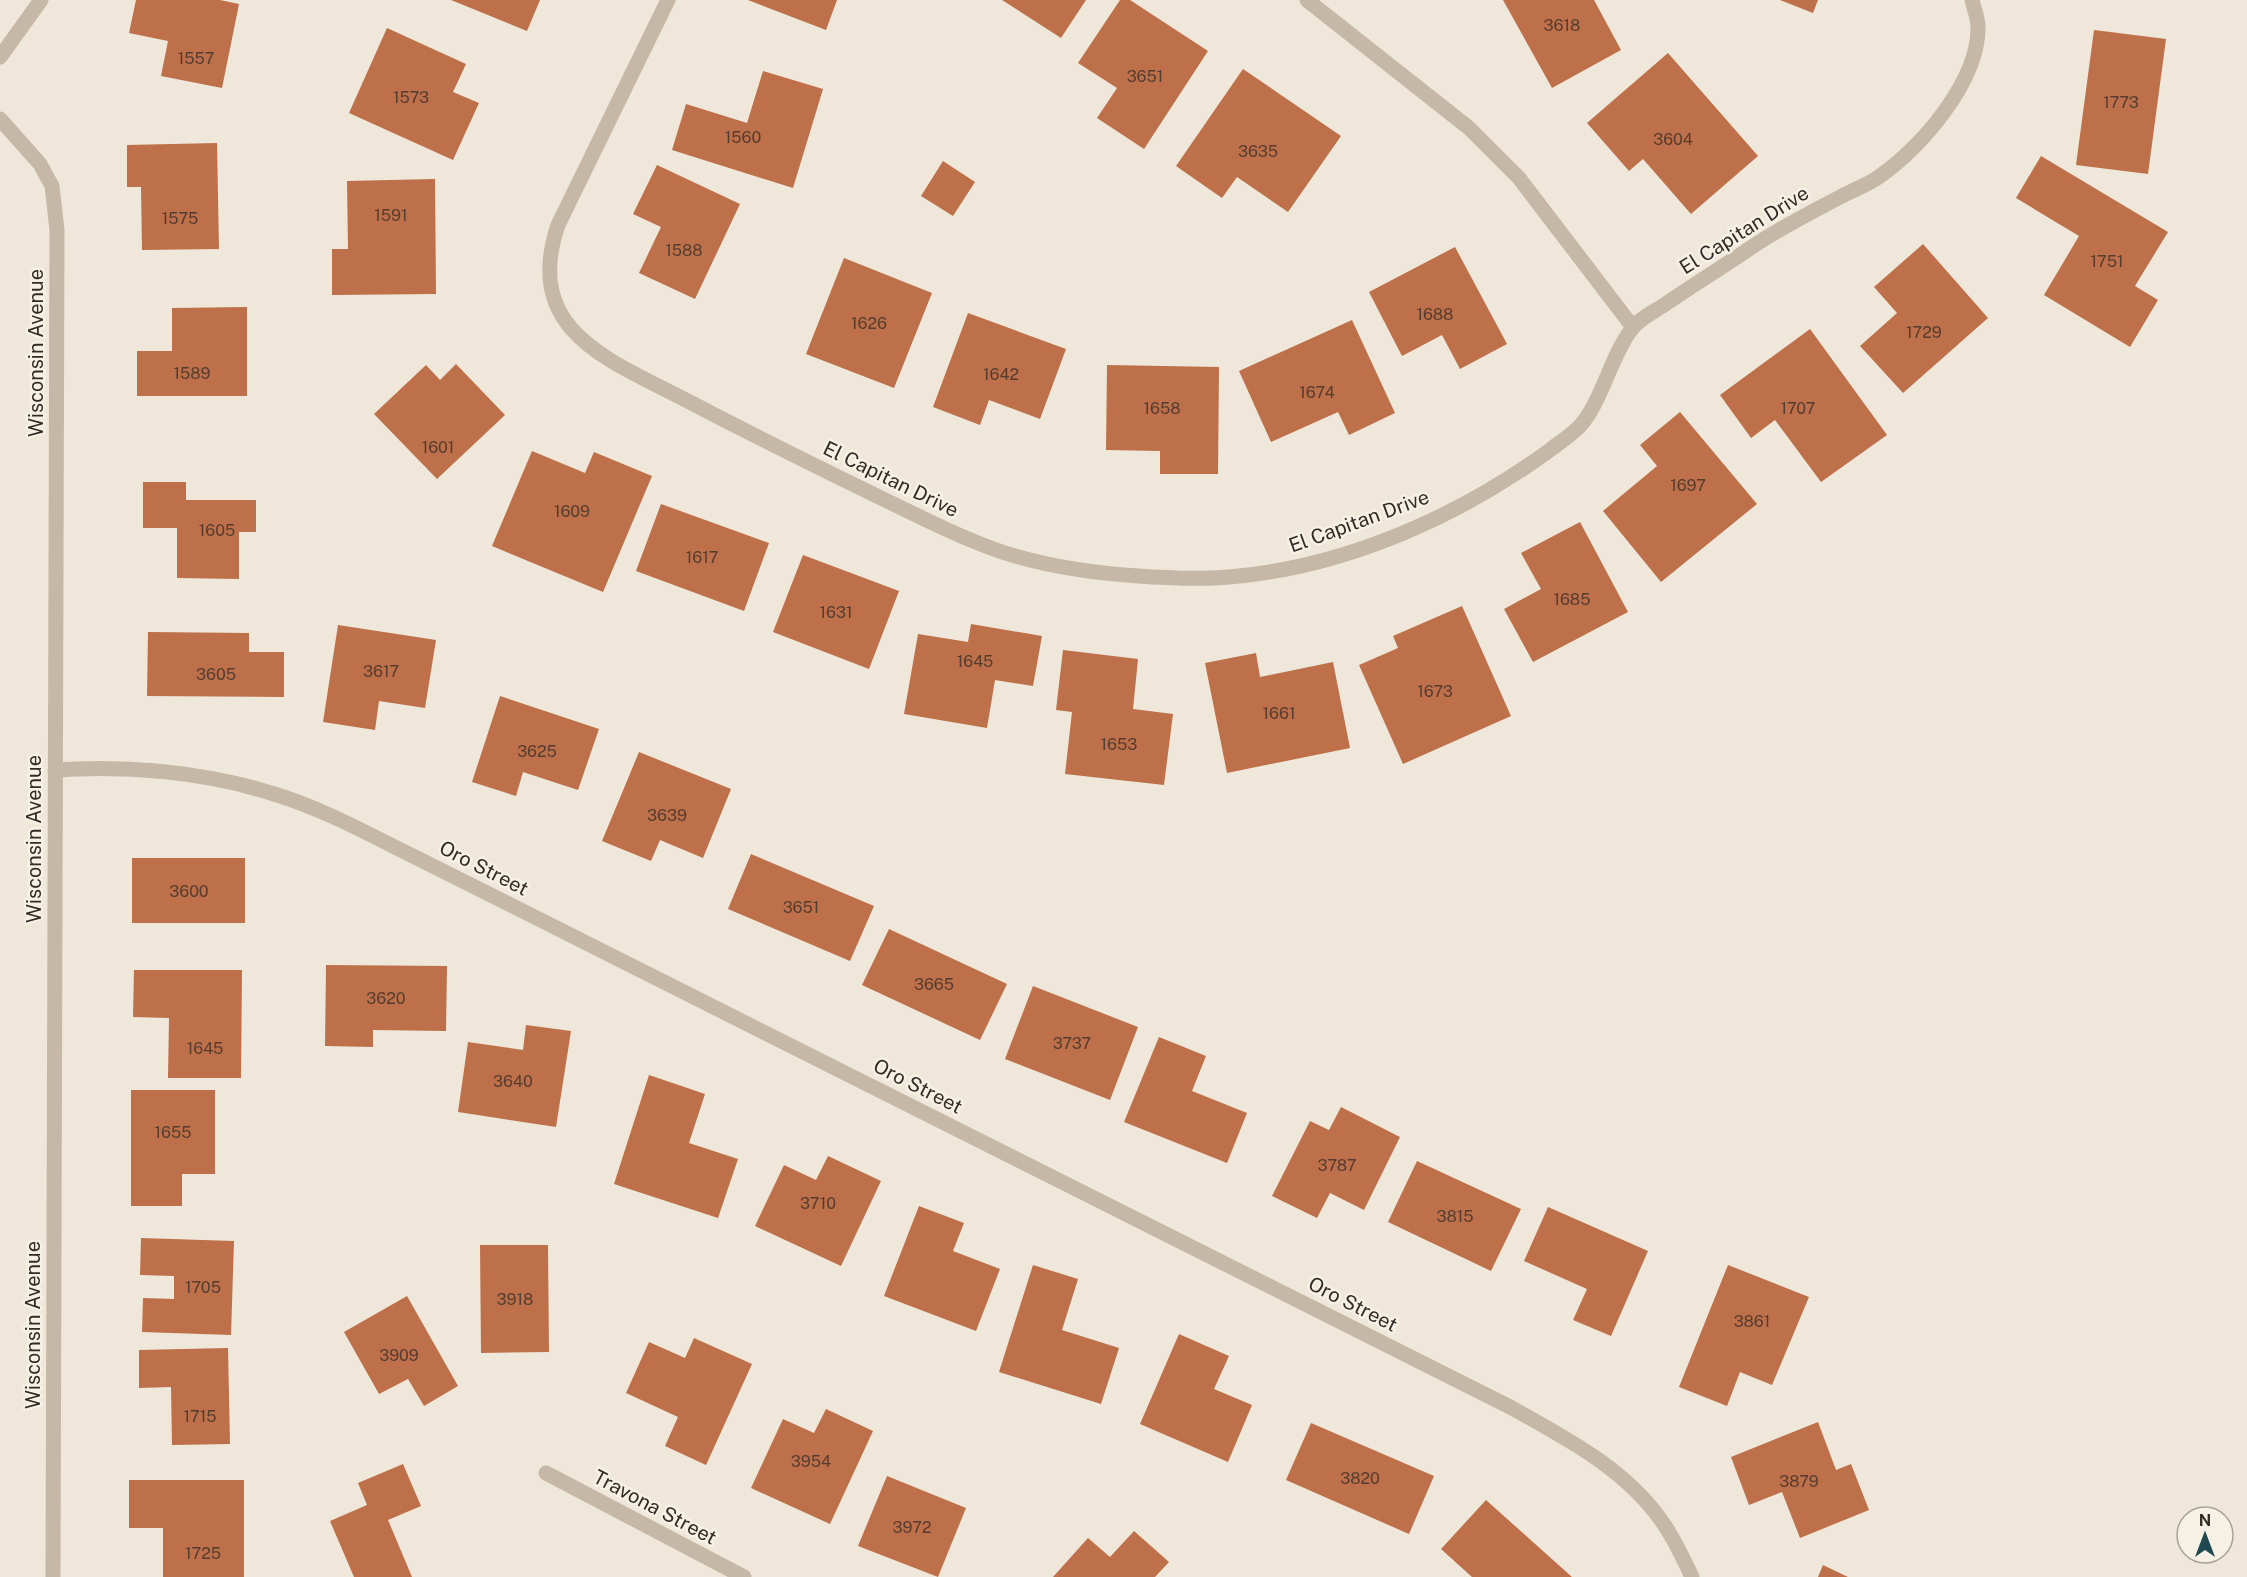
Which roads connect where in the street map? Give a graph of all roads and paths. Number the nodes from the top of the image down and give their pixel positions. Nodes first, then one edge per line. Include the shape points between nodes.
1 (41, 0) edge
2 (668, 0) edge
3 (1307, 0) edge
4 (1972, 0) edge
5 (0, 57) edge
6 (0, 119) edge
7 (1632, 326) junction
8 (55, 770) junction
9 (546, 1473) dead end
10 (53, 1577) edge
11 (744, 1577) edge
12 (1692, 1577) edge

1 - 5 street
2 - 7 street, El Capitan Drive via 558,225 548,268 558,309 578,335 603,357 827,472 1004,553 1113,574 1235,577 1287,570 1393,536 1508,479 1581,425
3 - 7 street via 1469,128 1519,178
4 - 7 street, El Capitan Drive via 1978,25 1975,51 1966,76 1923,138 1880,176 1777,230
6 - 8 street, Wisconsin Avenue via 40,164 52,186 55,203
8 - 10 street, Wisconsin Avenue
8 - 12 street, Oro Street via 84,768 167,774 233,783 297,802 417,858 1512,1407 1592,1454 1636,1490 1662,1521
9 - 11 street, Travona Street

